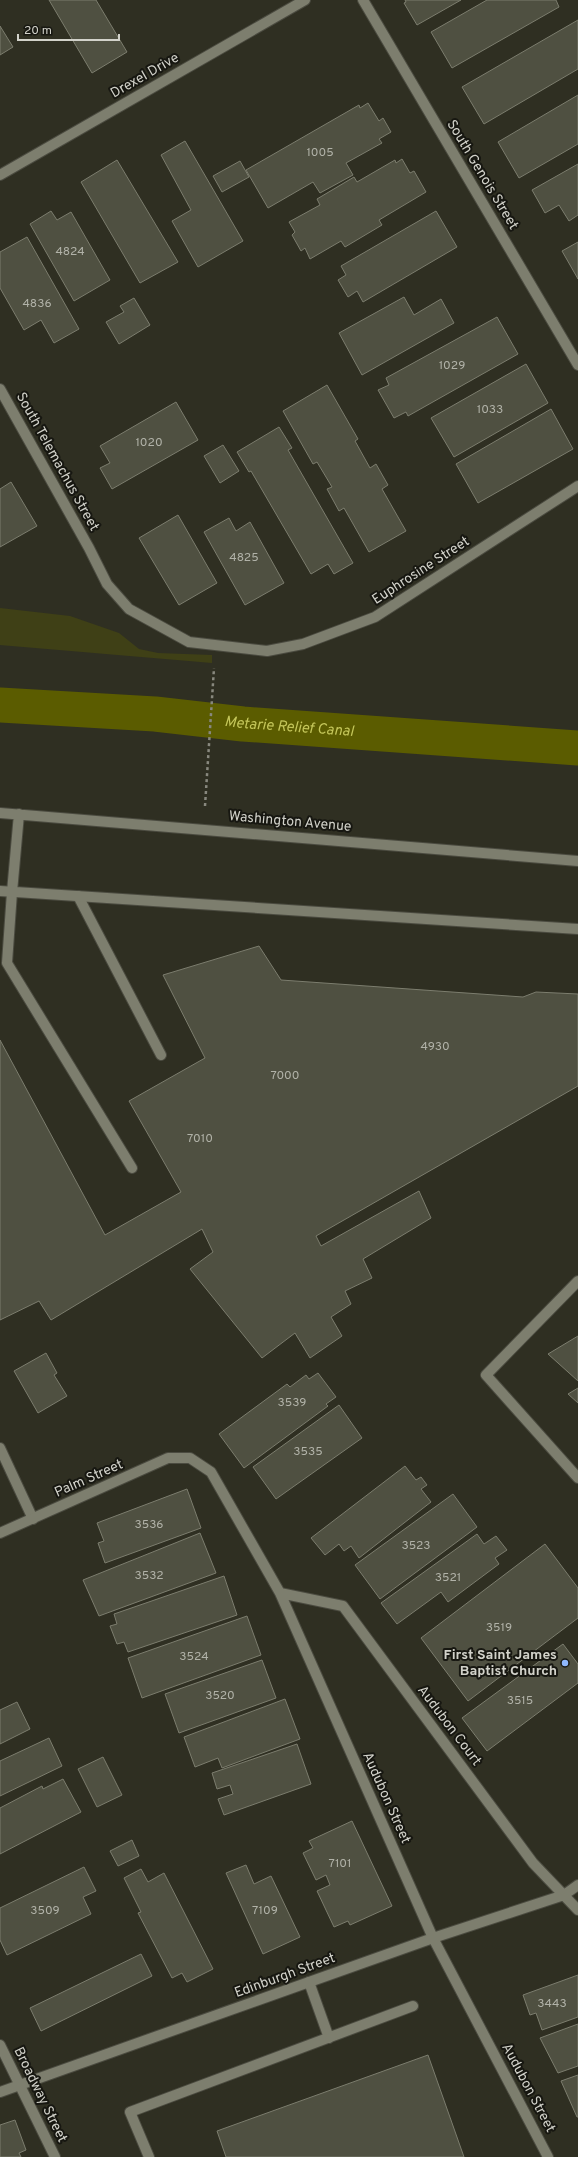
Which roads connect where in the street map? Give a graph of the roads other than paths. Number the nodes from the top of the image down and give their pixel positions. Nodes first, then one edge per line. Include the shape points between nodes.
1 (305, 0) edge
2 (363, 0) edge
3 (0, 175) edge
4 (578, 365) edge
5 (0, 389) edge
6 (578, 486) edge
7 (216, 646) joint
8 (0, 813) edge
9 (19, 814) junction
10 (578, 861) edge
11 (0, 891) edge
12 (12, 892) junction
13 (78, 896) junction
14 (578, 929) edge
15 (161, 1055) dead end
16 (132, 1168) dead end
17 (578, 1281) edge
18 (0, 1448) edge
19 (190, 1458) joint
20 (578, 1478) edge
21 (33, 1519) junction
22 (0, 1532) edge
23 (280, 1593) junction
24 (578, 1885) edge
25 (564, 1895) junction
26 (578, 1910) edge
27 (433, 1938) junction
28 (308, 1982) junction
29 (413, 2006) dead end
30 (329, 2038) junction
31 (0, 2045) edge
32 (20, 2085) junction
33 (0, 2092) edge
34 (55, 2157) edge
35 (149, 2157) edge
36 (548, 2157) edge

1 - 3 street, Drexel Drive
2 - 4 street, South Genois Street
5 - 7 street, South Telemachus Street via 107,584 129,609 189,642
6 - 7 street, Euphrosine Street via 375,617 303,644 267,651
8 - 9 street, Washington Avenue
9 - 10 street, Washington Avenue
9 - 12 street
11 - 12 street
12 - 13 street
12 - 16 street via 7,963
13 - 14 street
13 - 15 street
17 - 20 street via 486,1375
18 - 21 street
19 - 21 street, Palm Street via 168,1458
19 - 23 street, Audubon Street via 211,1472
21 - 22 street, Palm Street
23 - 25 street, Audubon Court via 343,1606 533,1863
23 - 27 street, Audubon Street
24 - 25 street, Edinburgh Street
25 - 26 street, Audubon Court
25 - 27 street, Edinburgh Street
27 - 28 street, Edinburgh Street
27 - 36 street, Audubon Street
28 - 30 street
28 - 32 street, Edinburgh Street
29 - 30 street
30 - 35 street via 130,2112
31 - 32 street, Broadway Street
32 - 33 street, Edinburgh Street
32 - 34 street, Broadway Street

